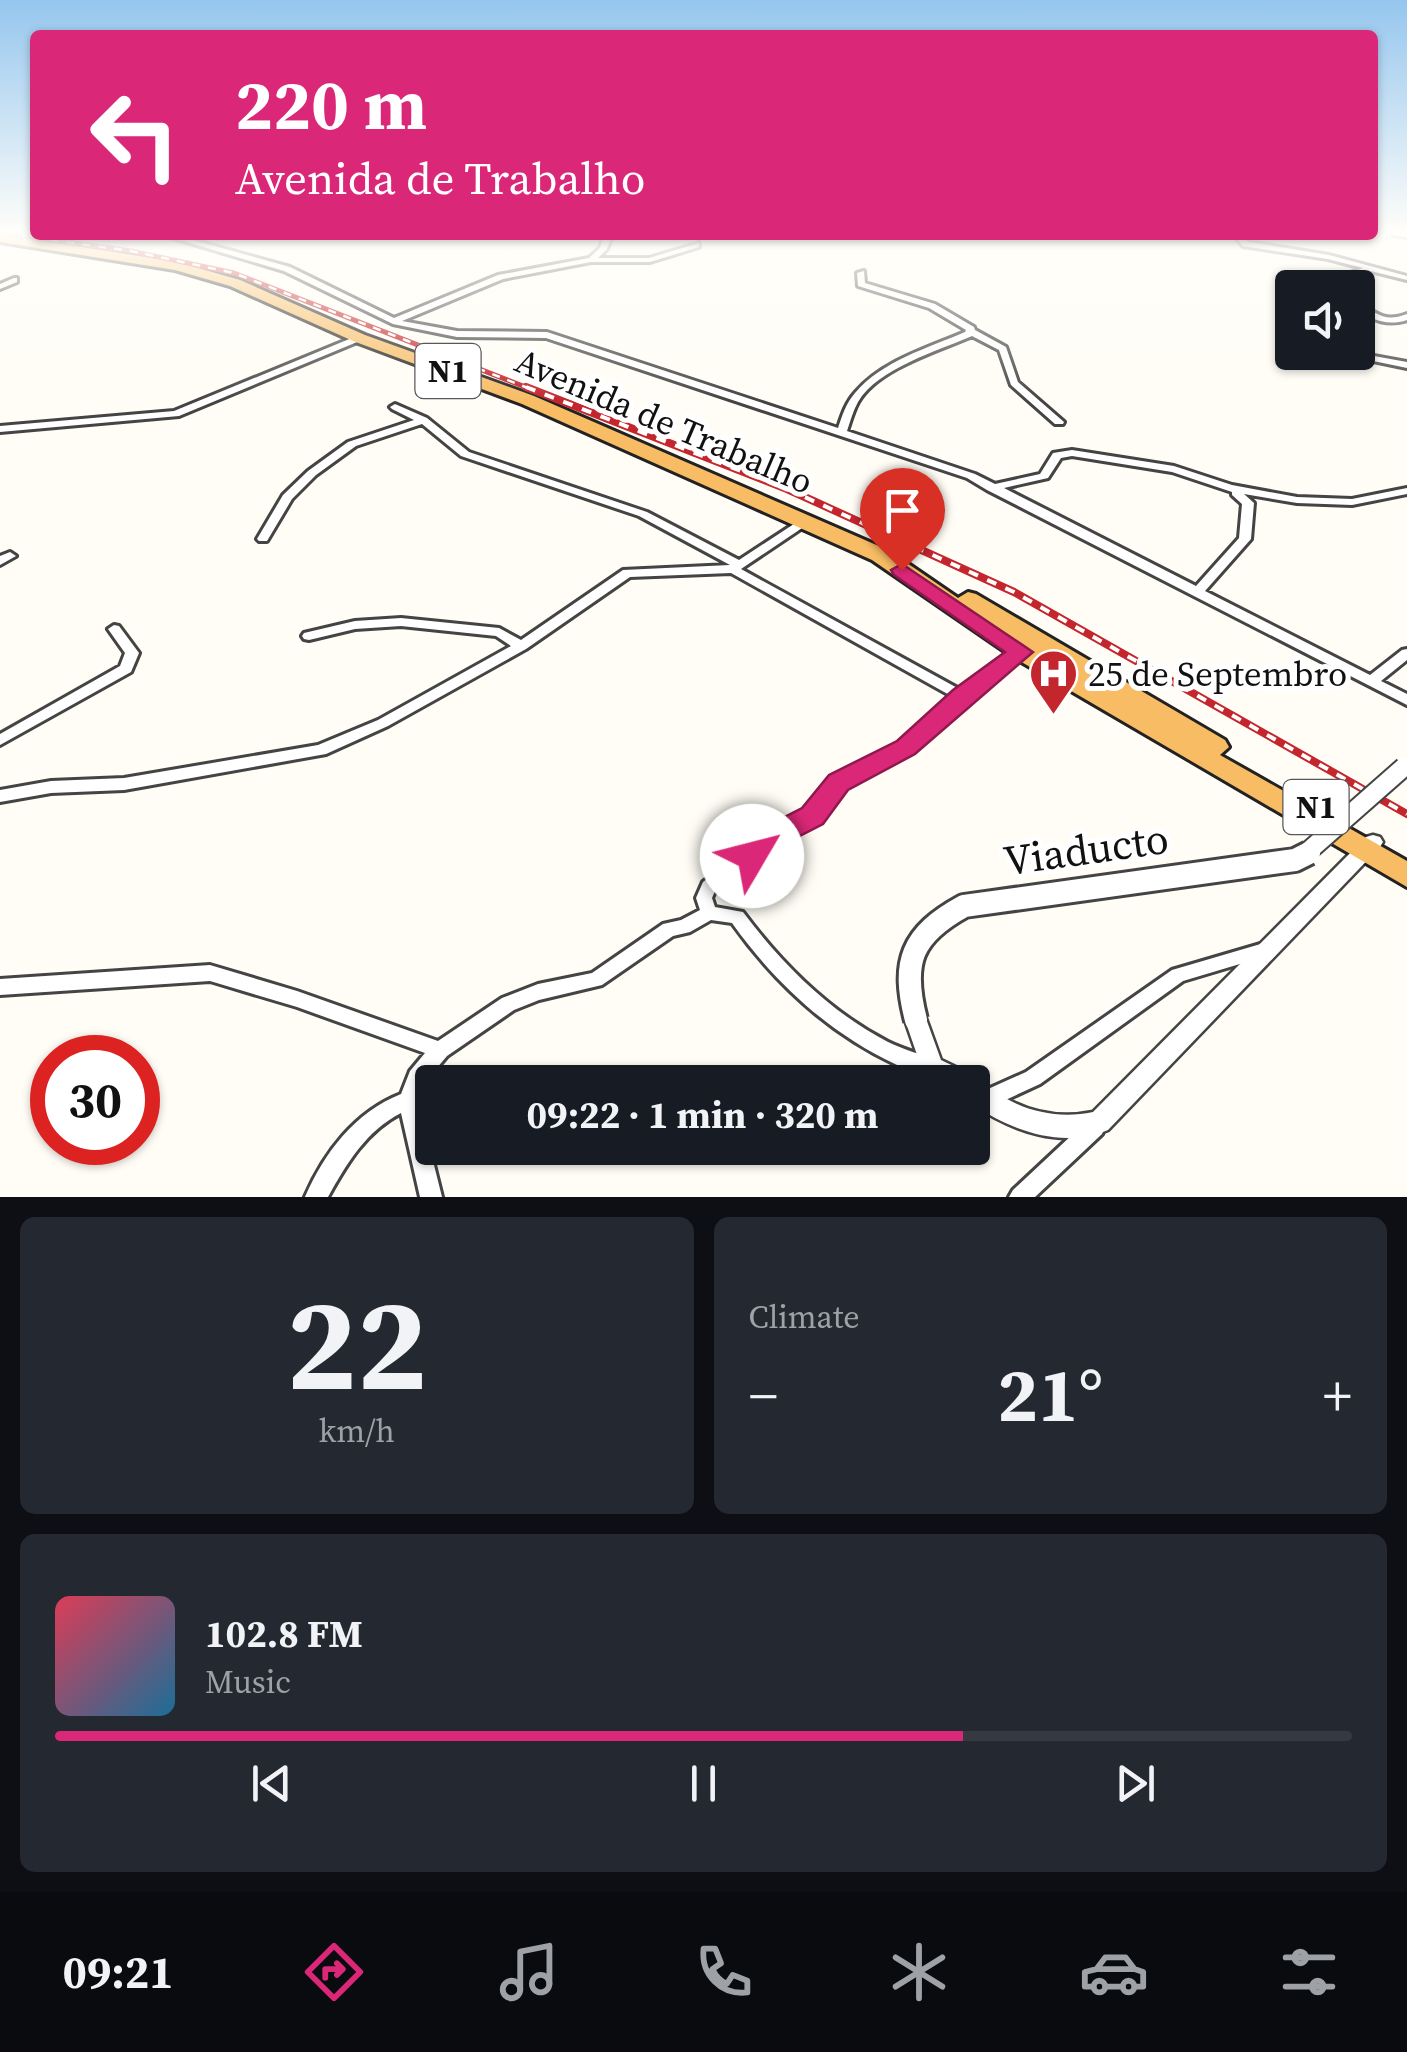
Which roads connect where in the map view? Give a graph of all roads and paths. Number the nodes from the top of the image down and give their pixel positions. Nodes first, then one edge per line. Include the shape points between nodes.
1 (247, 289) edge
2 (327, 289) edge
3 (469, 289) edge
4 (877, 289) edge
5 (1375, 316) edge
6 (1407, 316) edge
7 (394, 322) junction
8 (970, 331) junction
9 (359, 338) junction
10 (1375, 359) edge
11 (1407, 364) edge
12 (395, 407) dead end
13 (422, 420) junction
14 (1059, 422) dead end
15 (0, 429) edge
16 (842, 432) junction
17 (992, 488) junction
18 (1230, 488) junction
19 (1407, 491) edge
20 (804, 522) junction
21 (263, 538) dead end
22 (880, 555) junction
23 (736, 567) junction
24 (1198, 591) junction
25 (114, 630) dead end
26 (309, 636) dead end
27 (521, 646) junction
28 (1021, 652) junction
29 (1407, 653) edge
30 (1372, 682) junction
31 (962, 696) junction
32 (1407, 700) edge
33 (0, 740) edge
34 (1406, 766) edge
35 (1, 794) edge
36 (1369, 846) junction
37 (1407, 862) edge
38 (1407, 875) edge
39 (709, 913) junction
40 (1267, 950) junction
41 (0, 987) edge
42 (440, 1050) junction
43 (923, 1065) edge
44 (931, 1065) edge
45 (990, 1092) edge
46 (408, 1101) junction
47 (990, 1101) edge
48 (1100, 1122) junction
49 (316, 1197) edge
50 (431, 1197) edge
51 (1020, 1197) edge

1 - 9 highway, Avenida de Trabalho / N1
2 - 7 street
3 - 7 street
4 - 8 street via 932,306
5 - 6 street
7 - 16 street via 457,334 547,335
8 - 14 street via 1003,349 1014,383
8 - 16 street via 867,387
9 - 15 street via 176,414
9 - 20 highway, Avenida de Trabalho / N1 via 528,400
10 - 11 street
12 - 13 street
13 - 21 street via 352,444 312,473 287,497
13 - 23 street via 465,454 664,522
16 - 17 street
17 - 18 street via 1044,476 1055,456 1072,453 1174,469
17 - 24 street
18 - 19 street via 1330,502
18 - 24 street via 1248,503 1245,540
20 - 22 highway, Avenida de Trabalho / N1
20 - 23 street
22 - 28 highway, Avenida de Trabalho / N1
22 - 36 highway, Avenida de Trabalho / N1 via 972,601
23 - 27 street via 627,573
23 - 31 street
24 - 30 street
25 - 33 street via 132,652 126,670
26 - 27 street via 354,624 402,622 499,632
27 - 35 street via 321,750 124,784
28 - 31 street
28 - 36 highway, Avenida de Trabalho / N1
29 - 30 street
30 - 32 street
31 - 39 street via 906,747 838,782 812,816 709,887
34 - 44 street, Viaducto, bridge via 1295,860 964,906 939,917 921,935 906,976
36 - 37 highway, Avenida de Trabalho / N1
36 - 38 highway, Avenida de Trabalho / N1
36 - 40 street
39 - 42 street via 669,929 596,980 508,1004
39 - 43 street via 737,917 763,954 810,999 900,1060
40 - 45 street via 1178,974 1033,1078
40 - 48 street
41 - 42 street via 210,973
42 - 46 street via 417,1077
46 - 49 street via 384,1108 362,1126
46 - 50 street
47 - 48 street via 1056,1128
48 - 51 street

